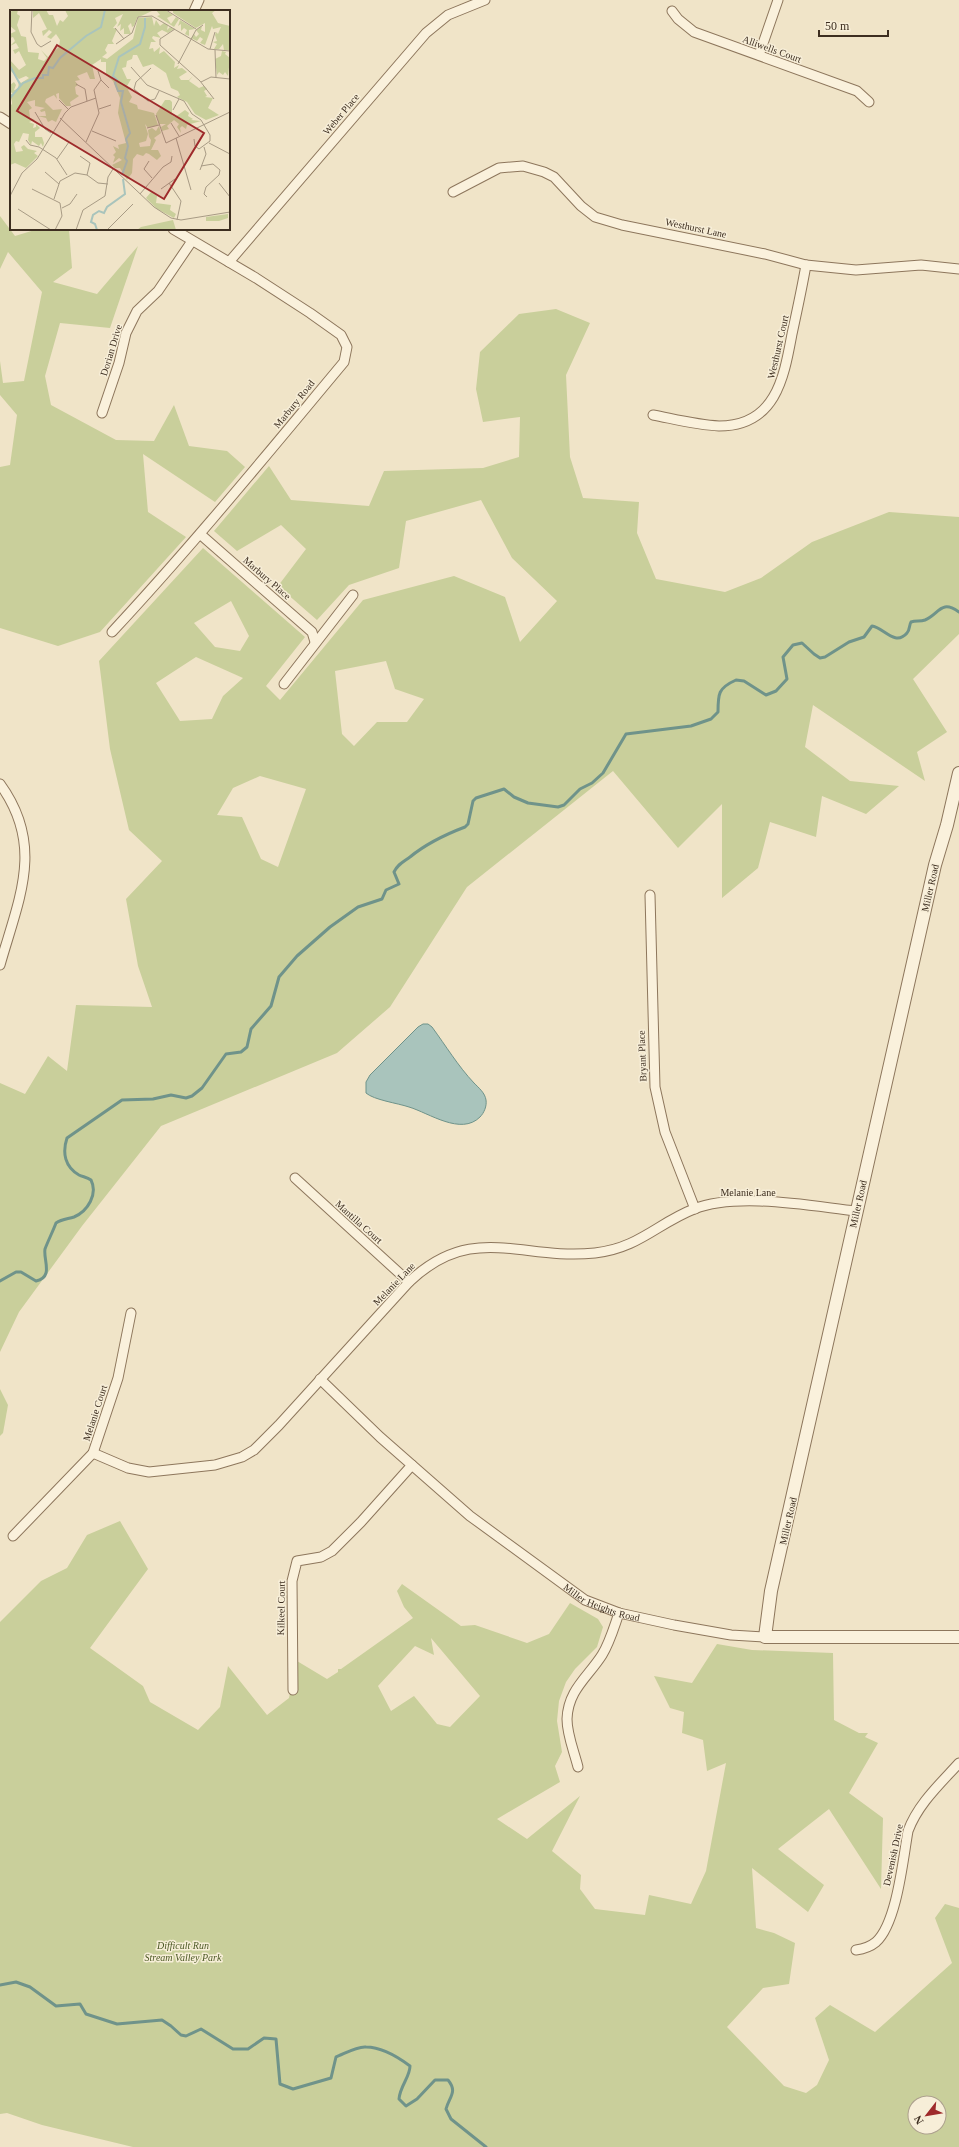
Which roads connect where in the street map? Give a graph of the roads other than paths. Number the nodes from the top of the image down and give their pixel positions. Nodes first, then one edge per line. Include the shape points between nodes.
1 (199, 0) edge
2 (485, 0) edge
3 (778, 0) edge
4 (194, 10) edge
5 (672, 10) dead end
6 (758, 55) junction
7 (869, 102) dead end
8 (0, 117) edge
9 (10, 123) edge
10 (453, 192) dead end
11 (175, 230) edge
12 (192, 241) junction
13 (228, 262) junction
14 (806, 265) junction
15 (959, 269) edge
16 (102, 412) dead end
17 (653, 415) dead end
18 (200, 534) junction
19 (353, 595) dead end
20 (112, 632) dead end
21 (314, 642) junction
22 (284, 684) dead end
23 (959, 773) edge
24 (0, 784) edge
25 (650, 895) dead end
26 (0, 964) edge
27 (295, 1178) dead end
28 (695, 1209) junction
29 (856, 1211) junction
30 (409, 1282) junction
31 (130, 1313) dead end
32 (320, 1380) junction
33 (93, 1453) junction
34 (412, 1465) junction
35 (12, 1536) dead end
36 (620, 1613) junction
37 (765, 1637) junction
38 (959, 1637) edge
39 (293, 1690) dead end
40 (959, 1763) edge
41 (578, 1767) dead end
42 (856, 1950) dead end

1 - 4 street
2 - 13 street, Weber Place via 448,15 426,33
3 - 6 street
5 - 6 street, Alliwells Court via 678,19 694,32
6 - 7 street, Alliwells Court via 856,91
8 - 9 street
10 - 14 street, Westhurst Lane via 499,168 534,168 554,177 581,206 601,219
11 - 12 street, Marbury Road
12 - 13 street, Marbury Road
12 - 16 street, Dorian Drive via 158,291 137,311 126,332 119,363
13 - 18 street, Marbury Road via 341,335 347,347 347,355 344,362
14 - 15 street, Westhurst Lane via 856,270 921,265
14 - 17 street, Westhurst Court via 782,382 763,409 743,421 719,426
18 - 20 street, Marbury Road
18 - 21 street, Marbury Place via 312,632
19 - 21 street
21 - 22 street
23 - 29 street, Miller Road via 935,865
24 - 26 street via 16,810 22,827 26,859 21,890
25 - 28 street, Bryant Place via 655,1087 665,1132
27 - 30 street, Mantilla Court
28 - 29 street, Melanie Lane via 722,1202 766,1202
28 - 30 street, Melanie Lane via 646,1237 615,1249 576,1254 490,1247 463,1249 431,1263
29 - 37 street, Miller Road via 772,1591
30 - 32 street, Melanie Lane
31 - 33 street, Melanie Court via 118,1378
32 - 33 street, Melanie Lane via 254,1450 229,1462 149,1472 128,1468
32 - 34 street, Miller Heights Road
33 - 35 street, Melanie Court
34 - 36 street, Miller Heights Road via 470,1516 572,1592
34 - 39 street, Kilkeel Court via 332,1551 322,1557 297,1561 292,1581
36 - 37 street, Miller Heights Road via 731,1635
36 - 41 street via 607,1646 598,1661 576,1686 570,1703 567,1720
37 - 38 street, Miller Heights Road
40 - 42 street, Devenish Drive via 912,1821 894,1908 882,1935 869,1947

